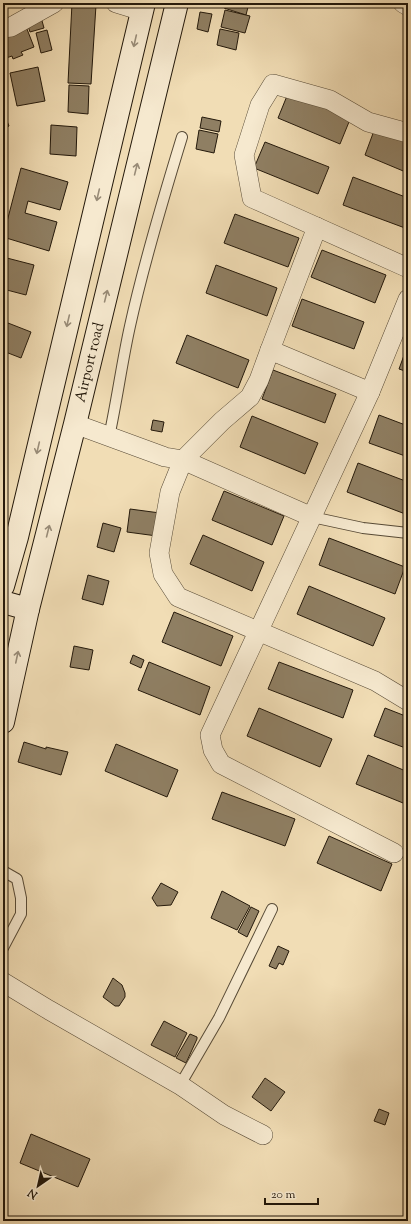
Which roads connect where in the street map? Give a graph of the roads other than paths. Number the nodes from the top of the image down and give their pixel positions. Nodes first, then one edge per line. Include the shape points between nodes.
1 (54, 3) edge
2 (116, 3) edge
3 (177, 3) edge
4 (403, 3) edge
5 (408, 6) edge
6 (143, 7) edge
7 (3, 28) edge
8 (408, 133) edge
9 (182, 137) dead end
10 (317, 227) junction
11 (408, 268) edge
12 (408, 299) edge
13 (270, 350) junction
14 (370, 392) junction
15 (75, 424) junction
16 (108, 437) junction
17 (182, 460) junction
18 (312, 517) junction
19 (408, 533) edge
20 (3, 586) edge
21 (3, 602) edge
22 (28, 609) junction
23 (260, 632) junction
24 (408, 701) edge
25 (3, 722) edge
26 (394, 854) dead end
27 (3, 871) edge
28 (272, 909) dead end
29 (3, 948) edge
30 (3, 982) edge
31 (180, 1085) junction
32 (263, 1135) dead end

1 - 7 street via 11,27
2 - 6 street
15 -> 3 main road, Airport road
4 - 5 street
6 -> 20 main road, Airport road via 17,537
8 - 10 street via 368,122 330,100 273,84 260,105 244,155 252,198
9 - 16 lane via 156,221 133,311
10 - 11 street
10 - 13 street
12 - 14 street
13 - 14 street
13 - 17 street via 250,397
14 - 18 street
15 - 16 street
22 -> 15 main road, Airport road
16 - 17 street via 165,457
17 - 18 street
17 - 23 street via 170,492 159,553 163,574 178,597
18 - 19 lane via 363,528
18 - 23 street
21 - 22 main road
25 -> 22 main road, Airport road
23 - 24 street via 375,681
23 - 26 street via 210,735 213,750 221,764
27 - 29 lane via 17,879 21,914
28 - 31 lane via 219,1018
30 - 31 street
31 - 32 street via 224,1115

